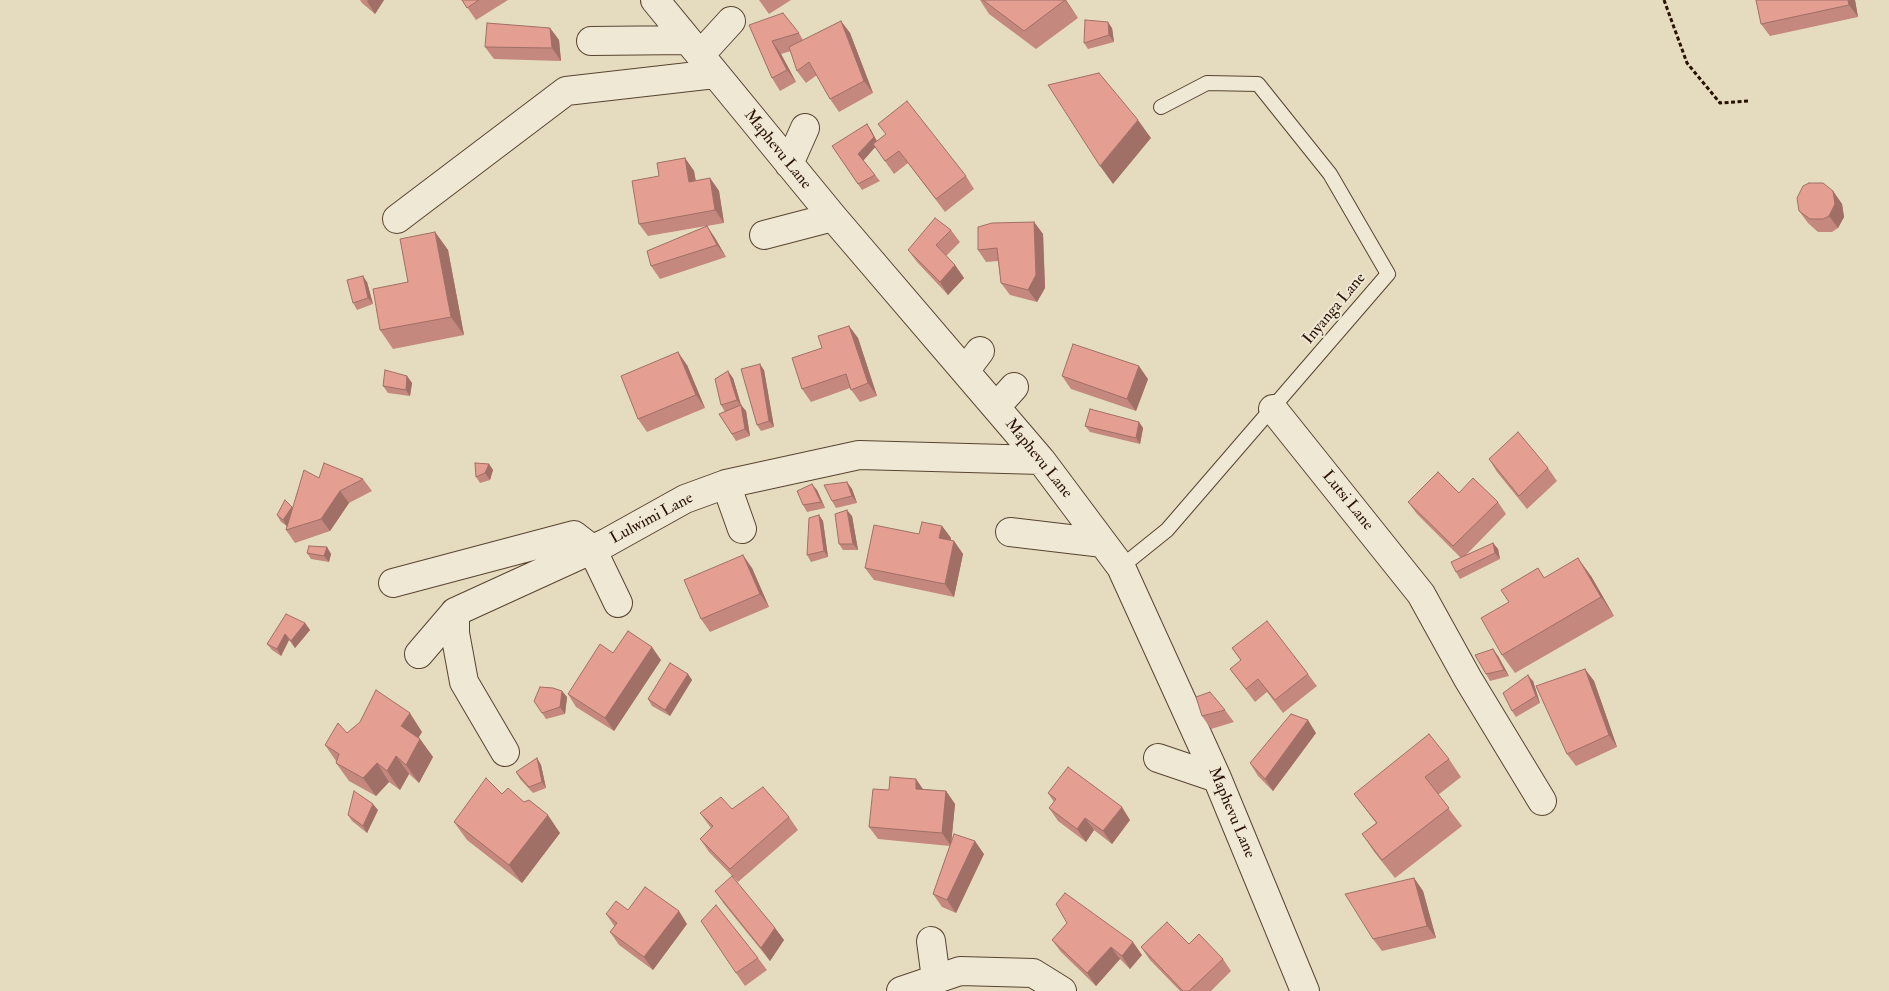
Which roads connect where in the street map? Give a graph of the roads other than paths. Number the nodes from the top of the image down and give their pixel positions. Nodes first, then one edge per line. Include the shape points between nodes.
1 (655, 0) edge
2 (731, 21) dead end
3 (591, 41) dead end
4 (701, 56) junction
5 (1161, 107) dead end
6 (804, 128) dead end
7 (789, 164) junction
8 (833, 217) junction
9 (397, 219) dead end
10 (764, 235) dead end
11 (1014, 387) dead end
12 (996, 407) junction
13 (1273, 409) junction
14 (1041, 460) junction
15 (726, 484) junction
16 (742, 529) dead end
17 (1010, 532) dead end
18 (1103, 543) junction
19 (592, 549) junction
20 (1122, 567) junction
21 (393, 583) dead end
22 (618, 603) dead end
23 (455, 612) junction
24 (419, 654) dead end
25 (505, 752) dead end
26 (1158, 758) dead end
27 (1216, 778) junction
28 (1542, 800) dead end
29 (931, 941) dead end
30 (936, 979) junction
31 (901, 991) edge
32 (1062, 991) edge
33 (1305, 991) edge

1 - 4 street, Maphevu Lane
2 - 4 street
3 - 4 street
4 - 7 street, Maphevu Lane
4 - 9 street via 566,91
5 - 13 lane, Inyanga Lane via 1207,83 1258,84 1330,174 1388,274
6 - 7 street
7 - 8 street, Maphevu Lane
8 - 10 street
8 - 12 street, Maphevu Lane via 973,361
11 - 12 street
12 - 14 street, Maphevu Lane
13 - 20 lane, Inyanga Lane via 1167,530
13 - 28 street, Lutsi Lane via 1421,594 1468,679
14 - 15 street, Lulwimi Lane via 859,455
14 - 18 street, Maphevu Lane
15 - 16 street
15 - 19 street, Lulwimi Lane via 685,499
17 - 18 street
18 - 20 street, Maphevu Lane
19 - 21 street via 574,535
19 - 22 street
19 - 23 street, Lulwimi Lane
20 - 27 street, Maphevu Lane
23 - 24 street
23 - 25 street via 455,633 464,682
26 - 27 street
27 - 33 street, Maphevu Lane
29 - 30 street
30 - 31 street
30 - 32 street via 960,971 1032,973

